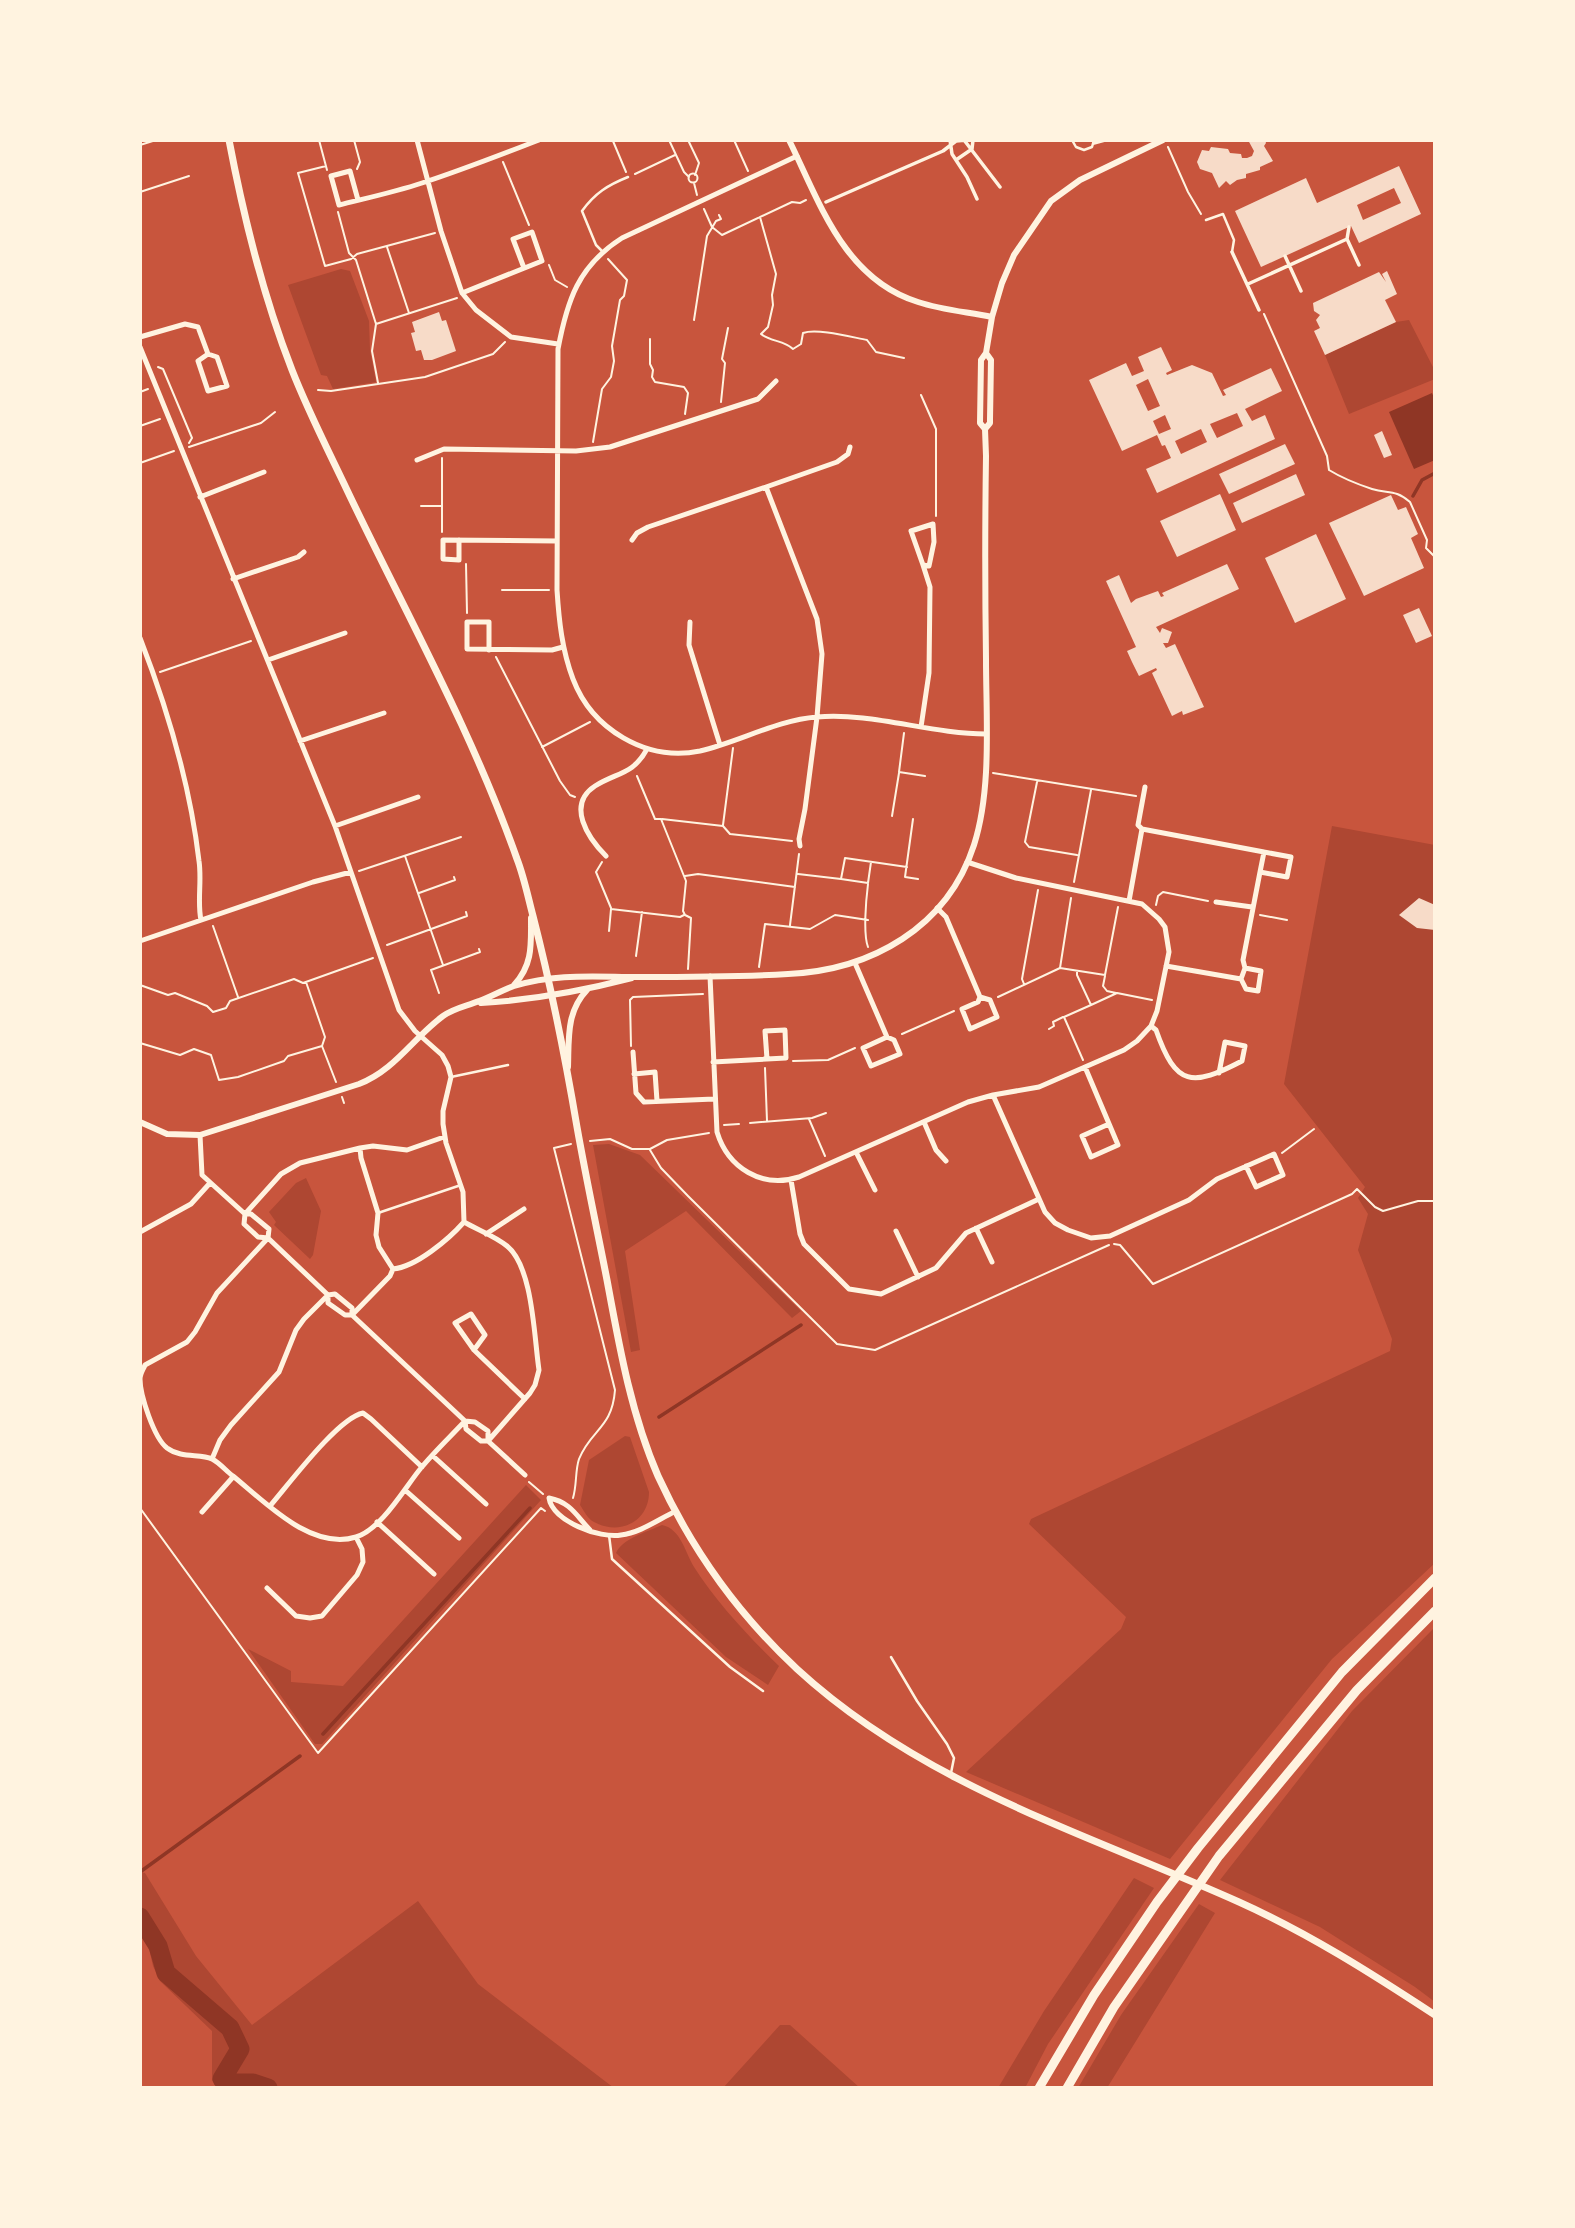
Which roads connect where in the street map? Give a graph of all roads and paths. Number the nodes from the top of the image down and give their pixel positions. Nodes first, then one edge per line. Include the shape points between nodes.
1 (156, 140) edge
2 (229, 140) edge
3 (319, 140) edge
4 (354, 140) edge
5 (417, 140) edge
6 (539, 140) edge
7 (669, 140) edge
8 (688, 140) edge
9 (734, 140) edge
10 (789, 140) edge
11 (950, 140) edge
12 (965, 140) edge
13 (973, 140) edge
14 (1072, 140) edge
15 (1105, 140) edge
16 (1164, 140) edge
17 (613, 141) edge
18 (1094, 141) edge
19 (140, 145) edge
20 (950, 147) junction
21 (972, 149) junction
22 (501, 155) junction
23 (675, 155) junction
24 (797, 156) junction
25 (956, 160) junction
26 (326, 166) junction
27 (350, 171) junction
28 (695, 175) junction
29 (188, 176) dead end
30 (331, 176) junction
31 (628, 177) junction
32 (689, 177) junction
33 (751, 177) junction
34 (429, 180) junction
35 (694, 183) junction
36 (1000, 187) dead end
37 (140, 192) edge
38 (808, 199) dead end
39 (977, 199) dead end
40 (359, 200) junction
41 (701, 201) junction
42 (826, 202) dead end
43 (339, 205) junction
44 (719, 215) dead end
45 (760, 217) junction
46 (1206, 220) joint
47 (712, 227) junction
48 (1349, 228) dead end
49 (1343, 230) dead end
50 (441, 231) junction
51 (531, 232) junction
52 (1347, 239) junction
53 (387, 246) junction
54 (603, 252) junction
55 (1232, 252) joint
56 (1285, 256) dead end
57 (354, 257) junction
58 (542, 261) junction
59 (1289, 265) junction
60 (1359, 265) dead end
61 (524, 268) junction
62 (1248, 284) junction
63 (574, 290) junction
64 (1301, 291) dead end
65 (463, 295) junction
66 (1259, 310) joint
67 (409, 313) junction
68 (992, 317) junction
69 (694, 320) dead end
70 (376, 324) junction
71 (728, 328) dead end
72 (140, 337) edge
73 (511, 337) junction
74 (650, 339) dead end
75 (558, 344) junction
76 (140, 347) edge
77 (208, 354) junction
78 (904, 358) dead end
79 (148, 367) junction
80 (776, 380) dead end
81 (379, 384) junction
82 (318, 390) dead end
83 (921, 395) dead end
84 (275, 412) dead end
85 (719, 412) junction
86 (167, 416) junction
87 (687, 422) junction
88 (140, 426) edge
89 (850, 447) dead end
90 (184, 448) junction
91 (442, 450) junction
92 (591, 450) junction
93 (558, 451) junction
94 (417, 460) dead end
95 (140, 463) edge
96 (264, 472) dead end
97 (766, 486) junction
98 (200, 497) junction
99 (421, 506) dead end
100 (442, 506) junction
101 (933, 524) junction
102 (443, 540) junction
103 (459, 540) junction
104 (632, 540) dead end
105 (557, 541) junction
106 (304, 552) dead end
107 (1435, 557) edge
108 (459, 560) junction
109 (926, 566) junction
110 (233, 579) junction
111 (502, 590) dead end
112 (557, 590) junction
113 (467, 622) junction
114 (690, 622) dead end
115 (345, 633) dead end
116 (140, 638) edge
117 (258, 638) junction
118 (563, 647) junction
119 (492, 650) junction
120 (268, 660) junction
121 (154, 674) junction
122 (384, 713) dead end
123 (817, 717) junction
124 (597, 718) junction
125 (905, 725) junction
126 (921, 727) junction
127 (986, 734) junction
128 (300, 741) junction
129 (731, 742) junction
130 (720, 745) junction
131 (542, 747) junction
132 (647, 749) junction
133 (634, 768) junction
134 (899, 772) junction
135 (985, 772) junction
136 (925, 776) dead end
137 (1037, 780) junction
138 (1091, 790) junction
139 (1144, 791) joint
140 (418, 797) dead end
141 (583, 799) junction
142 (892, 816) dead end
143 (661, 819) junction
144 (913, 819) dead end
145 (335, 826) junction
146 (723, 826) junction
147 (1142, 829) junction
148 (461, 837) dead end
149 (799, 843) junction
150 (1264, 852) junction
151 (1078, 855) junction
152 (405, 856) junction
153 (606, 856) joint
154 (872, 862) junction
155 (967, 862) junction
156 (907, 867) junction
157 (351, 872) junction
158 (1260, 872) junction
159 (797, 874) junction
160 (685, 876) junction
161 (454, 877) dead end
162 (841, 879) junction
163 (918, 879) dead end
164 (868, 883) junction
165 (1039, 883) junction
166 (795, 887) junction
167 (1073, 890) junction
168 (418, 893) junction
169 (1119, 899) junction
170 (1129, 901) junction
171 (1216, 902) joint
172 (611, 908) junction
173 (937, 908) junction
174 (531, 910) junction
175 (1252, 910) junction
176 (1151, 911) junction
177 (466, 912) dead end
178 (642, 912) junction
179 (685, 915) junction
180 (210, 918) junction
181 (201, 920) junction
182 (868, 920) junction
183 (1287, 920) dead end
184 (790, 927) junction
185 (431, 929) junction
186 (609, 932) dead end
187 (140, 941) edge
188 (379, 948) junction
189 (479, 948) dead end
190 (381, 955) junction
191 (636, 956) dead end
192 (873, 956) junction
193 (855, 963) junction
194 (443, 965) junction
195 (1166, 966) junction
196 (1060, 968) junction
197 (1245, 968) junction
198 (1077, 970) junction
199 (759, 975) junction
200 (1105, 975) junction
201 (688, 976) junction
202 (710, 976) junction
203 (638, 977) junction
204 (550, 979) junction
205 (1241, 979) junction
206 (306, 981) junction
207 (140, 985) edge
208 (1025, 985) junction
209 (512, 987) junction
210 (587, 990) junction
211 (439, 993) dead end
212 (1117, 993) junction
213 (711, 994) junction
214 (553, 995) junction
215 (980, 997) junction
216 (238, 998) junction
217 (990, 1000) junction
218 (1160, 1002) junction
219 (476, 1003) junction
220 (1091, 1005) junction
221 (962, 1009) junction
222 (1064, 1017) junction
223 (1151, 1026) junction
224 (1049, 1029) dead end
225 (421, 1035) junction
226 (887, 1037) junction
227 (140, 1043) edge
228 (322, 1046) junction
229 (863, 1048) junction
230 (632, 1052) joint
231 (786, 1058) junction
232 (767, 1059) junction
233 (713, 1062) junction
234 (508, 1065) dead end
235 (765, 1067) dead end
236 (1085, 1067) junction
237 (568, 1071) junction
238 (1219, 1073) junction
239 (634, 1074) junction
240 (451, 1077) junction
241 (339, 1091) junction
242 (993, 1095) junction
243 (714, 1099) junction
244 (657, 1101) junction
245 (344, 1103) dead end
246 (827, 1112) dead end
247 (809, 1118) junction
248 (140, 1122) edge
249 (924, 1122) junction
250 (750, 1123) dead end
251 (767, 1123) junction
252 (738, 1124) dead end
253 (1109, 1124) junction
254 (716, 1129) junction
255 (1314, 1129) dead end
256 (200, 1135) junction
257 (444, 1138) junction
258 (598, 1139) dead end
259 (562, 1146) dead end
260 (360, 1147) junction
261 (650, 1149) junction
262 (856, 1152) junction
263 (1274, 1154) junction
264 (946, 1161) dead end
265 (828, 1164) junction
266 (1245, 1166) junction
267 (791, 1180) junction
268 (210, 1183) junction
269 (461, 1185) junction
270 (875, 1190) dead end
271 (1039, 1199) junction
272 (1435, 1201) edge
273 (524, 1209) dead end
274 (378, 1213) junction
275 (245, 1214) junction
276 (464, 1222) junction
277 (976, 1228) junction
278 (896, 1231) dead end
279 (140, 1232) edge
280 (486, 1234) junction
281 (268, 1238) junction
282 (992, 1262) dead end
283 (393, 1269) junction
284 (918, 1277) junction
285 (328, 1295) junction
286 (352, 1315) junction
287 (474, 1350) junction
288 (143, 1363) edge
289 (526, 1399) junction
290 (465, 1421) junction
291 (488, 1441) junction
292 (433, 1456) junction
293 (212, 1458) junction
294 (422, 1467) junction
295 (525, 1475) joint
296 (233, 1477) junction
297 (405, 1490) junction
298 (548, 1498) junction
299 (486, 1504) dead end
300 (567, 1505) junction
301 (270, 1506) junction
302 (140, 1508) edge
303 (541, 1508) dead end
304 (676, 1511) junction
305 (202, 1512) dead end
306 (377, 1522) junction
307 (590, 1530) junction
308 (609, 1535) junction
309 (356, 1537) junction
310 (459, 1538) dead end
311 (433, 1574) dead end
312 (1435, 1578) edge
313 (267, 1588) dead end
314 (1435, 1611) edge
315 (891, 1657) dead end
316 (762, 1691) dead end
317 (950, 1776) junction
318 (1435, 2015) edge
319 (1039, 2088) edge
320 (1067, 2088) edge

1 - 19 path
2 - 174 main road via 264,290 292,371 494,797
3 - 26 path
4 - 27 path via 360,162 358,169
5 - 34 street
6 - 22 street
7 - 23 path
8 - 28 path via 699,163
9 - 33 path
10 - 24 street
11 - 20 street
12 - 20 street
12 - 21 street
13 - 21 street
14 - 18 lane via 1080,149 1088,149
15 - 18 street
16 - 46 path
16 - 68 street via 1080,180 1051,201 1014,255
17 - 31 path
20 - 25 street
20 - 42 street
21 - 25 street
21 - 36 street
22 - 34 street
22 - 51 path
23 - 31 path
23 - 32 path
24 - 33 street
24 - 68 street via 837,239 873,278 916,302
25 - 39 street
26 - 30 path
26 - 57 path via 298,173 325,266
27 - 30 street
27 - 40 street
28 - 32 path
28 - 35 path
29 - 37 path
30 - 43 street
31 - 54 lane via 605,187 582,211
32 - 35 path
33 - 41 street
34 - 40 street
34 - 50 street
35 - 41 path
38 - 45 path
40 - 43 street
41 - 47 path
41 - 54 street via 622,238
43 - 57 path via 349,253
44 - 47 path via 721,219
45 - 47 path via 722,234
45 - 78 path via 776,274 768,327 761,334 793,349 801,344 803,333 825,332 867,340 876,352
46 - 55 lane via 1223,214 1234,240
47 - 69 path
48 - 52 street
49 - 52 street
50 - 53 path
50 - 65 street
51 - 58 street
51 - 61 street via 513,239
52 - 59 street
52 - 60 street
53 - 57 path
53 - 67 path
54 - 63 street
54 - 92 path via 627,280 612,346 611,377 602,389
55 - 62 street
56 - 59 street
57 - 70 path
58 - 61 street
58 - 63 path via 550,265 555,280
59 - 62 street
59 - 64 street
61 - 65 street
62 - 66 street
63 - 75 street
65 - 67 path
65 - 73 street
66 - 107 path via 1327,456 1329,470 1371,488 1393,491 1410,502 1427,540 1426,548
67 - 70 path
68 - 127 street via 986,353 991,360 990,423 985,429
70 - 81 path via 372,351
71 - 85 path
72 - 77 street via 192,324 198,327
73 - 75 street
73 - 81 path via 493,354 425,377
74 - 87 path via 652,377 655,382 684,387
75 - 93 street
76 - 79 street
77 - 77 street via 198,361 208,391 227,386 217,357
79 - 86 street
79 - 90 path via 163,369 191,438
80 - 85 street via 758,399
81 - 82 path
83 - 101 path via 936,429 937,511
84 - 90 path via 261,423
85 - 87 street
86 - 88 path
86 - 90 street
87 - 92 street
89 - 97 street via 837,462
90 - 95 path
90 - 98 street
91 - 93 street
91 - 94 street
91 - 100 path
92 - 93 street
93 - 105 street
96 - 98 street
97 - 104 street via 648,527
97 - 123 street via 817,619 822,654
98 - 110 street
99 - 100 path
100 - 102 path
101 - 109 street via 934,542
101 - 109 street via 911,531
102 - 103 street
102 - 108 street via 443,559
103 - 105 street
103 - 108 street
105 - 112 street
106 - 110 street
108 - 113 path via 467,564
109 - 126 street via 929,673
110 - 117 street
111 - 112 path
112 - 118 street
113 - 119 street via 489,622
113 - 119 street via 467,649
114 - 130 street via 689,645
115 - 120 street
116 - 121 street
117 - 120 street
117 - 121 path
118 - 119 street
118 - 124 street via 573,681
119 - 131 path
120 - 128 street
121 - 181 street via 186,785 200,863
122 - 128 street
123 - 125 street
123 - 129 street
123 - 149 street
124 - 131 path
124 - 132 street via 622,738
125 - 126 street
125 - 134 path
126 - 127 street
127 - 135 street
128 - 145 street
129 - 130 street
129 - 146 path
130 - 132 street via 678,753
131 - 141 path via 569,795
132 - 133 street
133 - 141 street via 593,787
133 - 143 path via 654,819
134 - 136 path
134 - 142 path
135 - 137 path
135 - 155 street via 978,829
137 - 138 path
137 - 151 path via 1025,842 1029,847
138 - 139 path via 1129,797
138 - 151 path
139 - 147 street via 1138,825
140 - 145 street
141 - 153 street via 580,811 587,833
143 - 146 path
143 - 160 path
144 - 156 path
145 - 157 street
146 - 149 path via 730,834
147 - 150 street
147 - 170 street
148 - 152 path
149 - 159 path
150 - 158 street
150 - 158 street via 1291,857 1287,877
151 - 167 path
152 - 157 path
152 - 168 path
153 - 172 path via 596,872
154 - 156 path
154 - 162 path via 845,858
154 - 164 path
155 - 165 street
155 - 173 street
156 - 163 path via 905,877
157 - 180 street
157 - 188 street
158 - 175 street
159 - 162 path
159 - 166 path
160 - 166 path
160 - 179 path
161 - 168 path
162 - 164 path
164 - 182 path via 864,914
165 - 167 street
165 - 208 path via 1022,979
166 - 184 path
167 - 169 street
167 - 196 path
168 - 185 path
169 - 170 street
169 - 200 path
170 - 176 street
171 - 175 street
171 - 176 path via 1163,892
172 - 178 path
172 - 186 path
173 - 192 street via 902,940
173 - 215 street via 946,917
174 - 204 main road
174 - 209 street via 532,953
175 - 183 path
175 - 197 street
176 - 195 street via 1167,935
177 - 185 path via 467,916
178 - 179 path
178 - 191 path
179 - 201 path via 691,918
180 - 181 street
180 - 216 path
181 - 187 street
182 - 184 path via 835,915 810,929
182 - 192 path via 865,939
184 - 199 path via 763,926
185 - 188 path
185 - 194 path
188 - 190 street
189 - 194 path via 480,952
190 - 206 path
190 - 225 street via 399,1010
192 - 193 street
193 - 199 street via 817,972
193 - 226 street
194 - 211 path via 431,970
195 - 205 street
195 - 218 street
196 - 198 path
196 - 208 path
197 - 205 street
197 - 205 street via 1261,971 1258,991 1247,989
198 - 200 path
198 - 220 path
199 - 202 street
200 - 212 path via 1103,986
201 - 202 street
201 - 203 street
202 - 213 street
203 - 204 street
203 - 210 street
204 - 209 street
204 - 214 main road
206 - 216 path via 294,979
206 - 228 path via 325,1037
207 - 216 path via 168,995 175,993 213,1012
208 - 217 path
209 - 219 street
210 - 214 street
210 - 237 street via 571,1017
212 - 218 path
212 - 220 path
213 - 230 path via 632,997
213 - 233 street
214 - 219 street
214 - 237 main road
215 - 217 street
215 - 221 street
217 - 221 street via 997,1017 970,1029
218 - 223 street
219 - 225 street via 446,1013
220 - 222 path
221 - 226 path
222 - 224 path
222 - 236 path
223 - 236 street via 1124,1050
223 - 238 street via 1173,1067 1186,1076 1198,1079
225 - 240 street via 442,1055
225 - 241 street via 385,1071
226 - 229 street
226 - 229 street via 894,1040 900,1054 871,1066
227 - 228 path via 180,1055 194,1049 211,1055 219,1080
228 - 241 path
229 - 231 path via 828,1060
230 - 239 street
231 - 232 street
231 - 232 street via 785,1030 775,1030 765,1031
232 - 233 street
233 - 243 street
234 - 240 lane
235 - 251 path
236 - 242 street via 1039,1087
236 - 253 street
237 - 304 main road via 621,1354 656,1471
238 - 238 street via 1242,1061 1245,1046 1225,1042
239 - 244 street via 636,1093 644,1102
239 - 244 street via 655,1072
240 - 257 street via 443,1111
241 - 245 path
241 - 256 street
242 - 249 street
242 - 271 street
243 - 244 street
243 - 254 street
246 - 247 path
247 - 251 path
247 - 265 path
248 - 256 street via 166,1134
249 - 262 street
249 - 264 street
250 - 251 path
252 - 254 path
253 - 253 street via 1118,1144 1091,1157 1082,1136
254 - 261 path via 667,1140
254 - 267 street via 725,1152 747,1172 767,1180
255 - 263 path
256 - 268 street via 202,1175
257 - 260 street via 407,1150
257 - 269 street
258 - 261 path
259 - 300 path via 554,1148 615,1390 609,1418 581,1455 575,1493
260 - 274 street
260 - 275 street via 300,1163 281,1174
261 - 272 path via 661,1168 837,1344 875,1350 1113,1243 1120,1245 1153,1284 1357,1189 1383,1211
262 - 265 street
262 - 270 street
263 - 266 street
263 - 266 street via 1283,1175 1256,1187
265 - 267 street
266 - 271 street via 1189,1200 1098,1238 1055,1223
267 - 284 street via 804,1244 849,1289 881,1294
268 - 275 street
268 - 279 street via 191,1204
269 - 274 lane
269 - 276 street
271 - 277 street
273 - 280 street
274 - 283 street via 379,1247
275 - 281 street via 244,1224 258,1237
275 - 281 street via 251,1213 269,1229
276 - 280 street
276 - 283 street via 415,1261
277 - 282 street
277 - 284 street via 958,1241 936,1268
278 - 284 street
280 - 289 street via 506,1245 526,1274 539,1370
281 - 285 street
281 - 288 street via 217,1293 187,1342
283 - 286 street
285 - 286 street via 328,1303
285 - 286 street via 335,1294 352,1308
285 - 293 street via 296,1330 279,1372 231,1425
286 - 290 street
287 - 287 street via 455,1323 471,1314 485,1335
287 - 289 street
288 - 293 street via 140,1383 155,1433 167,1448 187,1457
289 - 291 street
290 - 291 street via 468,1431
290 - 291 street via 488,1431
290 - 292 street
291 - 295 street
292 - 294 street
292 - 299 street
293 - 296 street
294 - 297 street
294 - 301 street via 372,1419 363,1413 354,1415
295 - 298 path
296 - 301 street
296 - 305 street
297 - 306 street
297 - 310 street
298 - 300 street
298 - 307 street via 566,1521
300 - 307 street
301 - 309 street via 312,1535
302 - 303 path via 318,1753
304 - 308 street via 632,1533
304 - 317 main road via 716,1577 796,1668 892,1743
306 - 309 street
306 - 311 street
307 - 308 street
308 - 316 lane via 612,1559
309 - 313 street via 363,1562 322,1616 296,1616
312 - 319 highway via 1342,1672 1198,1848 1094,1995
314 - 320 highway via 1357,1690 1219,1856 1115,2007
315 - 317 lane via 954,1758
317 - 318 main road via 1242,1903 1327,1945

